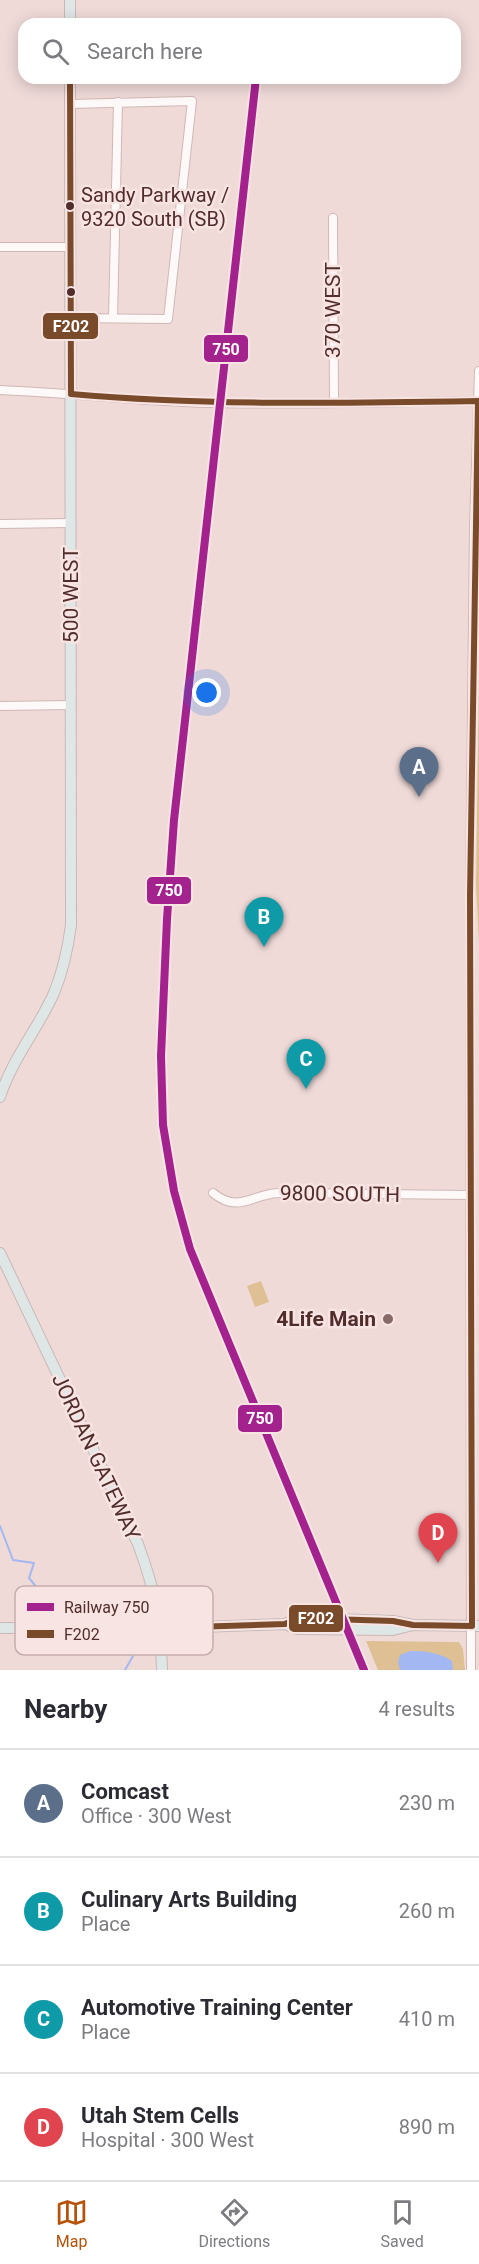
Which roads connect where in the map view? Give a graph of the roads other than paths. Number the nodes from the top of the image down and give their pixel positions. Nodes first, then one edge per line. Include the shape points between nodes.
1 (70, 0) edge
2 (70, 18) edge
3 (70, 84) edge
4 (118, 102) junction
5 (70, 104) junction
6 (333, 218) dead end
7 (0, 247) edge
8 (71, 247) junction
9 (71, 318) junction
10 (113, 318) junction
11 (479, 371) edge
12 (0, 390) edge
13 (71, 394) junction
14 (478, 401) edge
15 (334, 402) junction
16 (70, 523) junction
17 (0, 524) edge
18 (71, 705) junction
19 (0, 706) edge
20 (0, 1096) edge
21 (213, 1193) dead end
22 (471, 1195) junction
23 (0, 1253) edge
24 (152, 1586) edge
25 (213, 1626) edge
26 (476, 1626) edge
27 (162, 1655) edge
28 (162, 1670) edge
29 (471, 1670) edge

1 - 2 main road
3 - 5 main road, 500 WEST
4 - 5 street
4 - 10 street
4 - 10 street via 192,101 168,319
5 - 8 main road, 500 WEST
6 - 15 street, 370 WEST
7 - 8 street
8 - 9 main road, 500 WEST
9 - 10 street
9 - 13 main road, 500 WEST
11 - 14 street
12 - 13 street
13 - 15 street via 207,403
13 - 16 main road, 500 WEST
14 - 15 street
14 - 22 street via 470,895
16 - 17 street
16 - 18 main road, 500 WEST
18 - 19 street
18 - 20 main road, 500 WEST via 72,911 68,947 54,993 16,1059
21 - 22 street, 9800 SOUTH via 230,1203 248,1202 278,1192
22 - 26 street
23 - 24 main road, JORDAN GATEWAY via 138,1544
25 - 26 main road via 285,1624 297,1618
26 - 29 street
27 - 28 main road, JORDAN GATEWAY

